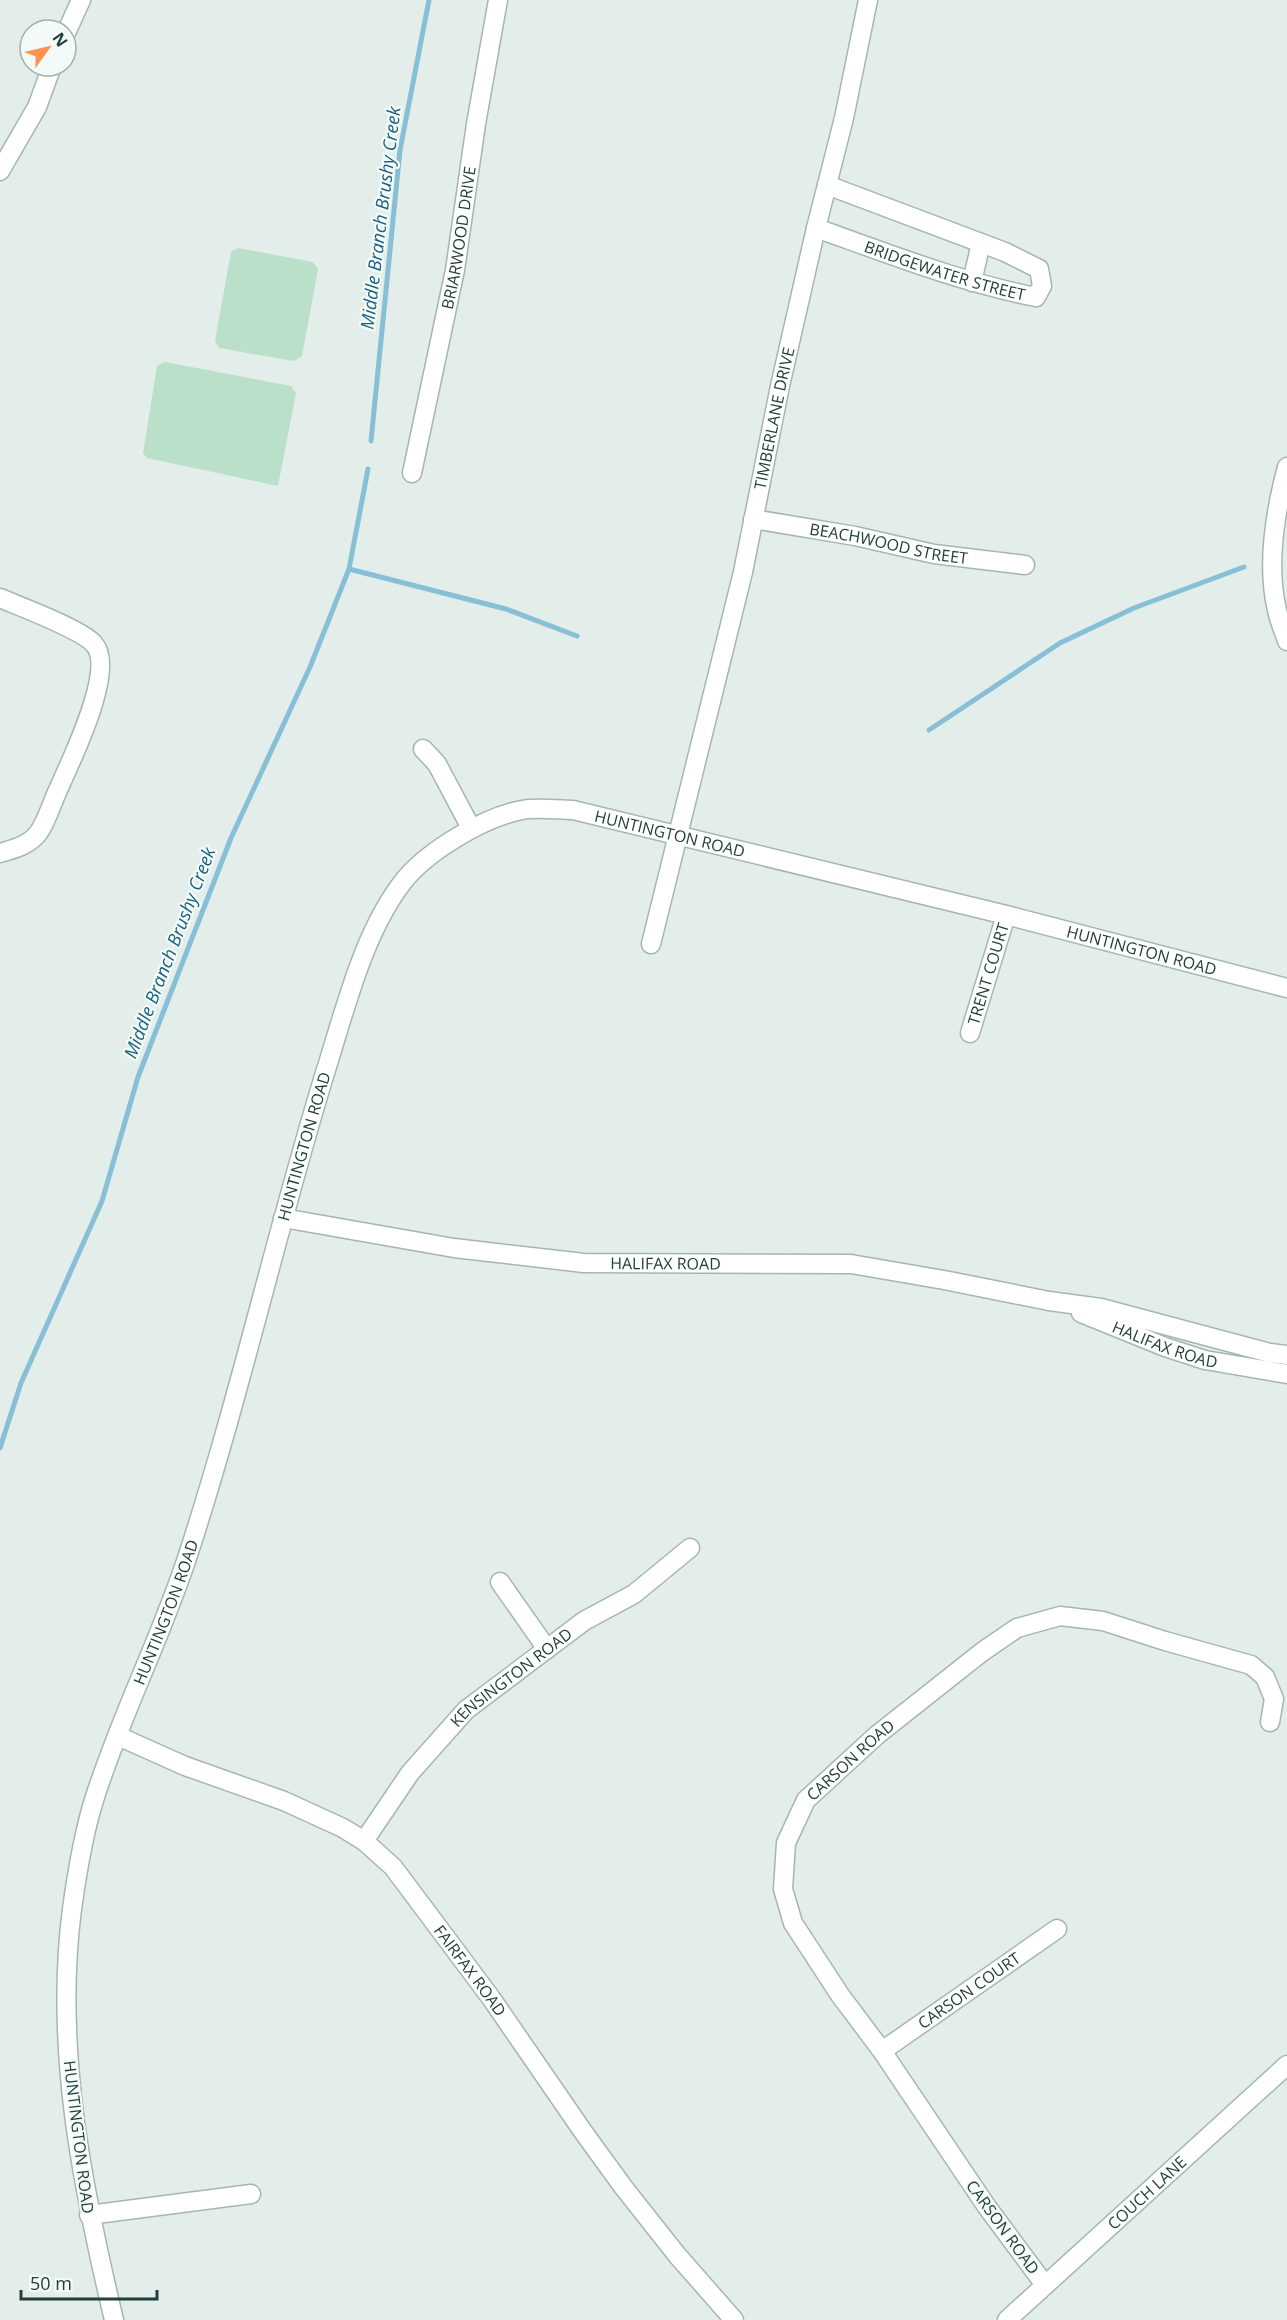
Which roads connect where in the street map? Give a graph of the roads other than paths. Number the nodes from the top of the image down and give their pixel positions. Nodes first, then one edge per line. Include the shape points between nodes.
1 (81, 0) edge
2 (498, 0) edge
3 (868, 0) edge
4 (73, 18) edge
5 (48, 78) edge
6 (0, 171) edge
7 (827, 185) junction
8 (816, 228) junction
9 (981, 243) junction
10 (972, 282) junction
11 (1287, 467) edge
12 (412, 473) dead end
13 (753, 519) junction
14 (1025, 565) dead end
15 (0, 598) edge
16 (1287, 641) edge
17 (423, 748) dead end
18 (471, 828) junction
19 (676, 834) junction
20 (0, 854) edge
21 (1006, 915) junction
22 (651, 944) dead end
23 (1287, 987) edge
24 (970, 1033) dead end
25 (283, 1218) junction
26 (1048, 1301) junction
27 (1287, 1354) edge
28 (1287, 1374) edge
29 (690, 1548) dead end
30 (500, 1582) dead end
31 (547, 1649) junction
32 (1270, 1722) dead end
33 (118, 1736) junction
34 (364, 1841) junction
35 (1057, 1929) dead end
36 (882, 2051) junction
37 (1287, 2065) edge
38 (251, 2194) dead end
39 (89, 2215) junction
40 (1045, 2285) junction
41 (114, 2320) edge
42 (734, 2320) edge
43 (1007, 2320) edge

1 - 4 street
2 - 12 street, BRIARWOOD DRIVE via 455,270
3 - 7 street, TIMBERLANE DRIVE
5 - 6 street via 37,107
7 - 8 street, TIMBERLANE DRIVE
7 - 9 street, BRIDGEWATER STREET
8 - 10 street, BRIDGEWATER STREET
8 - 13 street, TIMBERLANE DRIVE
9 - 10 street
9 - 10 street, BRIDGEWATER STREET via 1039,269 1042,286 1036,297
11 - 16 street via 1277,505 1272,572 1277,610
13 - 14 street, BEACHWOOD STREET via 934,554
13 - 19 street, TIMBERLANE DRIVE
15 - 20 street via 70,629 94,643 101,655 98,687 81,739 39,833 20,848
17 - 18 street via 437,764
18 - 19 street, HUNTINGTON ROAD via 522,810 573,810
18 - 25 street, HUNTINGTON ROAD via 407,876 365,951
19 - 21 street, HUNTINGTON ROAD
19 - 22 street, TIMBERLANE DRIVE
21 - 23 street, HUNTINGTON ROAD
21 - 24 street, TRENT COURT
25 - 26 street, HALIFAX ROAD via 454,1248 584,1263 850,1264
25 - 33 street, HUNTINGTON ROAD via 187,1557
26 - 27 street, HALIFAX ROAD via 1101,1308 1269,1353
26 - 28 street, HALIFAX ROAD via 1205,1360
29 - 31 street, KENSINGTON ROAD via 634,1594 584,1621
30 - 31 street
31 - 34 street, KENSINGTON ROAD via 466,1710 410,1773
32 - 36 street, CARSON ROAD via 1274,1699 1265,1677 1251,1665 1103,1621 1060,1616 1017,1628 877,1735 806,1800 786,1843 783,1889 793,1923
33 - 34 street, FAIRFAX ROAD via 185,1766 284,1801
33 - 39 street, HUNTINGTON ROAD via 93,1802 81,1856 67,1974 69,2073
34 - 42 street, FAIRFAX ROAD via 393,1867 491,1998 624,2188
35 - 36 street, CARSON COURT
36 - 40 street, CARSON ROAD via 987,2207
37 - 40 street, COUCH LANE
38 - 39 street
39 - 41 street, HUNTINGTON ROAD
40 - 43 street, COUCH LANE

